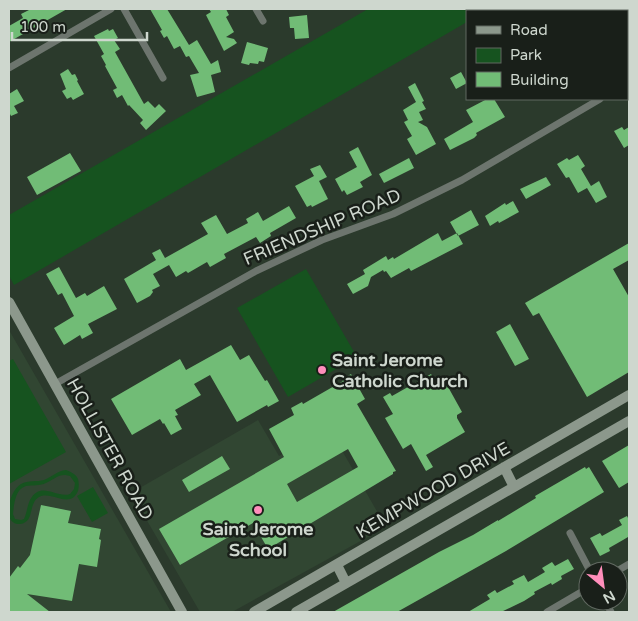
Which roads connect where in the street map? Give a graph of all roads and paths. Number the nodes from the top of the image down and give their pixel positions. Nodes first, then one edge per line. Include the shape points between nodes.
1 (111, 9) edge
2 (124, 9) edge
3 (256, 9) edge
4 (263, 20) dead end
5 (9, 68) edge
6 (163, 78) dead end
7 (598, 100) edge
8 (9, 302) edge
9 (55, 384) junction
10 (629, 395) edge
11 (629, 421) edge
12 (504, 467) junction
13 (514, 487) junction
14 (570, 533) dead end
15 (585, 561) edge
16 (337, 565) junction
17 (346, 584) junction
18 (578, 594) edge
19 (182, 612) edge
20 (254, 612) edge
21 (296, 612) edge
22 (547, 612) edge

1 - 5 street
2 - 6 street
3 - 4 street
7 - 9 street, FRIENDSHIP ROAD via 436,193 256,270
8 - 9 main road, HOLLISTER ROAD
9 - 19 main road, HOLLISTER ROAD
10 - 12 main road, KEMPWOOD DRIVE
11 - 13 main road
12 - 13 main road
12 - 16 main road, KEMPWOOD DRIVE
13 - 17 main road
14 - 15 street
16 - 17 main road
16 - 20 main road, KEMPWOOD DRIVE
17 - 21 main road
18 - 22 street

